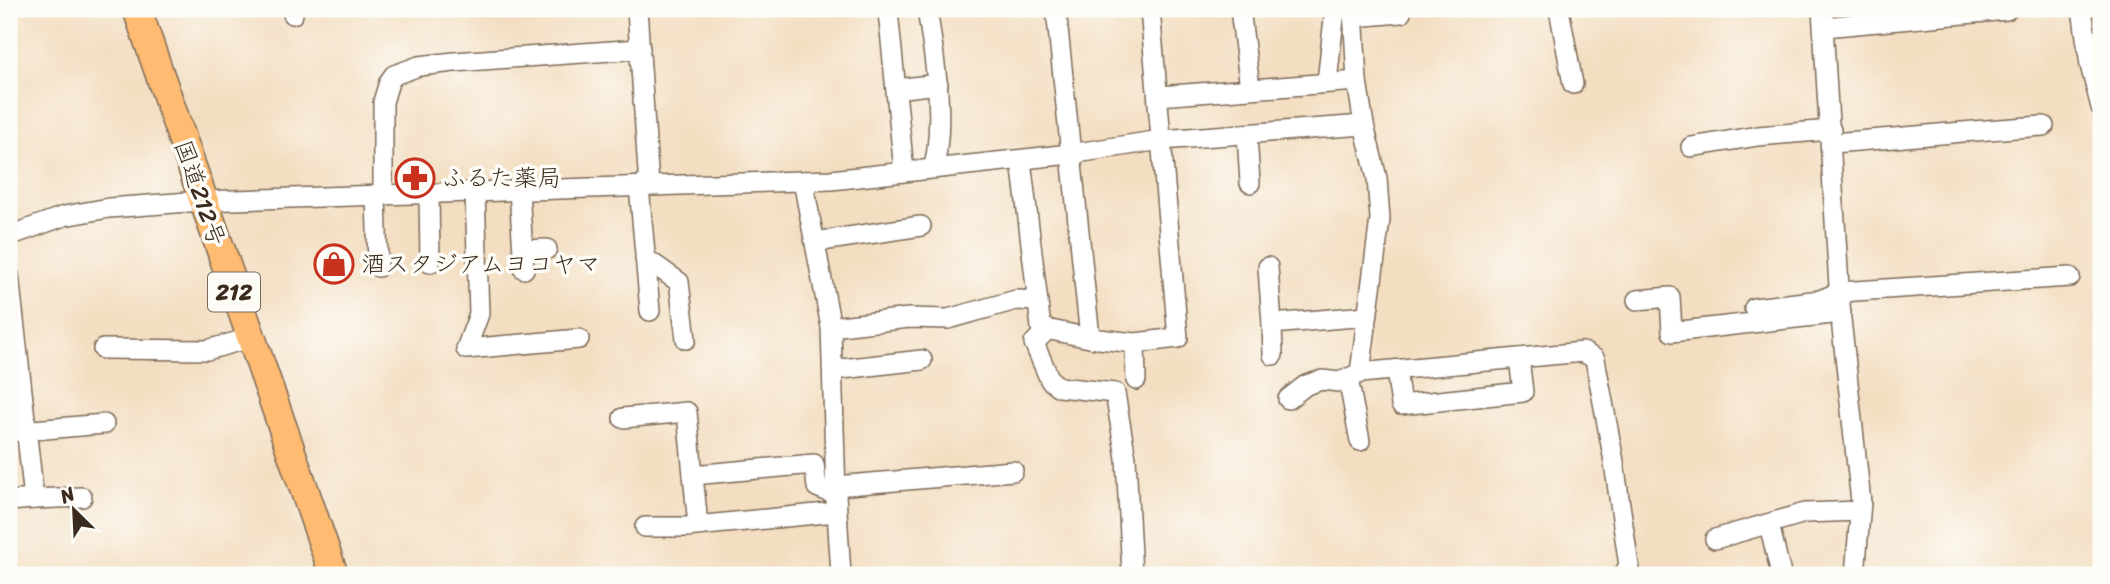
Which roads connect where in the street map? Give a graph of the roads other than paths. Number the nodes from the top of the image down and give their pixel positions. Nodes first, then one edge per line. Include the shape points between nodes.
1 (137, 9) edge
2 (637, 9) edge
3 (927, 9) edge
4 (1056, 9) edge
5 (1150, 9) edge
6 (1240, 9) edge
7 (1335, 9) edge
8 (1559, 9) edge
9 (2082, 9) edge
10 (888, 10) dead end
11 (2007, 10) edge
12 (1353, 13) edge
13 (1401, 13) dead end
14 (1823, 18) edge
15 (2093, 36) edge
16 (640, 48) junction
17 (1357, 80) junction
18 (1327, 82) junction
19 (938, 84) junction
20 (1573, 84) dead end
21 (1250, 88) junction
22 (896, 89) junction
23 (1158, 96) junction
24 (2100, 96) edge
25 (1364, 125) junction
26 (2044, 126) dead end
27 (1247, 134) junction
28 (1831, 136) junction
29 (1161, 140) junction
30 (1691, 147) dead end
31 (1070, 154) junction
32 (1021, 160) junction
33 (934, 168) junction
34 (904, 171) junction
35 (803, 181) junction
36 (1250, 183) dead end
37 (644, 186) junction
38 (519, 190) junction
39 (474, 192) junction
40 (429, 193) junction
41 (379, 194) junction
42 (202, 201) junction
43 (921, 226) dead end
44 (9, 236) edge
45 (815, 242) junction
46 (547, 249) dead end
47 (645, 258) junction
48 (430, 263) dead end
49 (378, 267) dead end
50 (1268, 267) dead end
51 (9, 275) edge
52 (2070, 276) dead end
53 (1840, 292) junction
54 (1637, 300) dead end
55 (1038, 301) junction
56 (1754, 308) dead end
57 (650, 311) dead end
58 (1841, 313) junction
59 (1367, 316) junction
60 (1272, 324) junction
61 (831, 327) junction
62 (12, 328) edge
63 (1048, 329) junction
64 (250, 338) junction
65 (1090, 338) junction
66 (579, 339) dead end
67 (686, 339) dead end
68 (1135, 343) junction
69 (103, 349) dead end
70 (1273, 355) dead end
71 (1519, 358) junction
72 (922, 360) dead end
73 (832, 370) junction
74 (1396, 370) junction
75 (1354, 376) junction
76 (1136, 380) dead end
77 (1288, 399) dead end
78 (623, 418) dead end
79 (104, 424) dead end
80 (18, 432) edge
81 (1360, 441) dead end
82 (1013, 471) dead end
83 (693, 475) junction
84 (82, 496) dead end
85 (836, 498) junction
86 (34, 499) junction
87 (9, 501) edge
88 (1860, 511) junction
89 (1769, 524) junction
90 (698, 525) junction
91 (645, 527) dead end
92 (1715, 540) dead end
93 (1781, 574) edge
94 (334, 575) edge
95 (841, 575) edge
96 (1132, 575) edge
97 (1623, 575) edge
98 (1855, 575) edge

1 - 42 highway, 国道212号 / 212
2 - 16 street
3 - 19 street
4 - 31 street
5 - 23 street
6 - 21 street
7 - 18 street
8 - 20 street
9 - 15 street
10 - 22 street
11 - 14 street
12 - 13 street
12 - 17 street
14 - 28 street
15 - 24 street
16 - 37 street
16 - 41 street via 454,62 419,66 394,75 383,102
17 - 18 street
17 - 25 street
18 - 21 street
19 - 22 street
19 - 33 street via 940,140
21 - 23 street
22 - 34 street
23 - 29 street
25 - 27 street
25 - 59 street via 1377,178 1380,219
26 - 28 street
27 - 29 street
27 - 36 street
28 - 30 street via 1758,136
28 - 53 street
29 - 31 street
29 - 68 street via 1178,338
31 - 32 street
31 - 65 street
32 - 33 street
32 - 55 street
33 - 34 street
34 - 35 street
35 - 37 street
35 - 45 street
37 - 38 street
37 - 47 street
38 - 39 street
38 - 46 street via 524,260
39 - 40 street
39 - 66 street via 479,314 466,349
40 - 41 street
40 - 48 street
41 - 42 street
41 - 49 street
42 - 44 street via 64,216
42 - 64 highway, 国道212号 / 212
43 - 45 street
45 - 61 street
47 - 57 street
47 - 67 street via 679,282
50 - 60 street
51 - 62 street
52 - 53 street
53 - 56 street via 1820,300
53 - 58 street
54 - 58 street via 1670,297 1672,332
55 - 61 street via 1016,300 948,319 909,318
55 - 63 street via 1041,328
58 - 88 street
59 - 60 street
59 - 75 street
60 - 70 street
61 - 73 street
62 - 80 street
63 - 65 street
63 - 96 street via 1034,343 1050,380 1059,387 1115,393 1126,458
64 - 69 street via 207,350
64 - 94 highway, 国道212号 / 212
65 - 68 street
68 - 76 street
71 - 74 street
71 - 74 street via 1523,392 1401,405
71 - 97 street via 1583,352 1595,359 1625,527 1629,566
72 - 73 street
73 - 85 street
74 - 75 street
75 - 77 street via 1306,385
75 - 81 street
78 - 83 street via 687,412
79 - 80 street
80 - 86 street
82 - 85 street
83 - 85 street via 814,464 817,487
83 - 90 street
84 - 86 street
85 - 90 street
85 - 95 street
86 - 87 street
88 - 89 street via 1805,513
88 - 98 street
89 - 92 street
89 - 93 street
90 - 91 street

